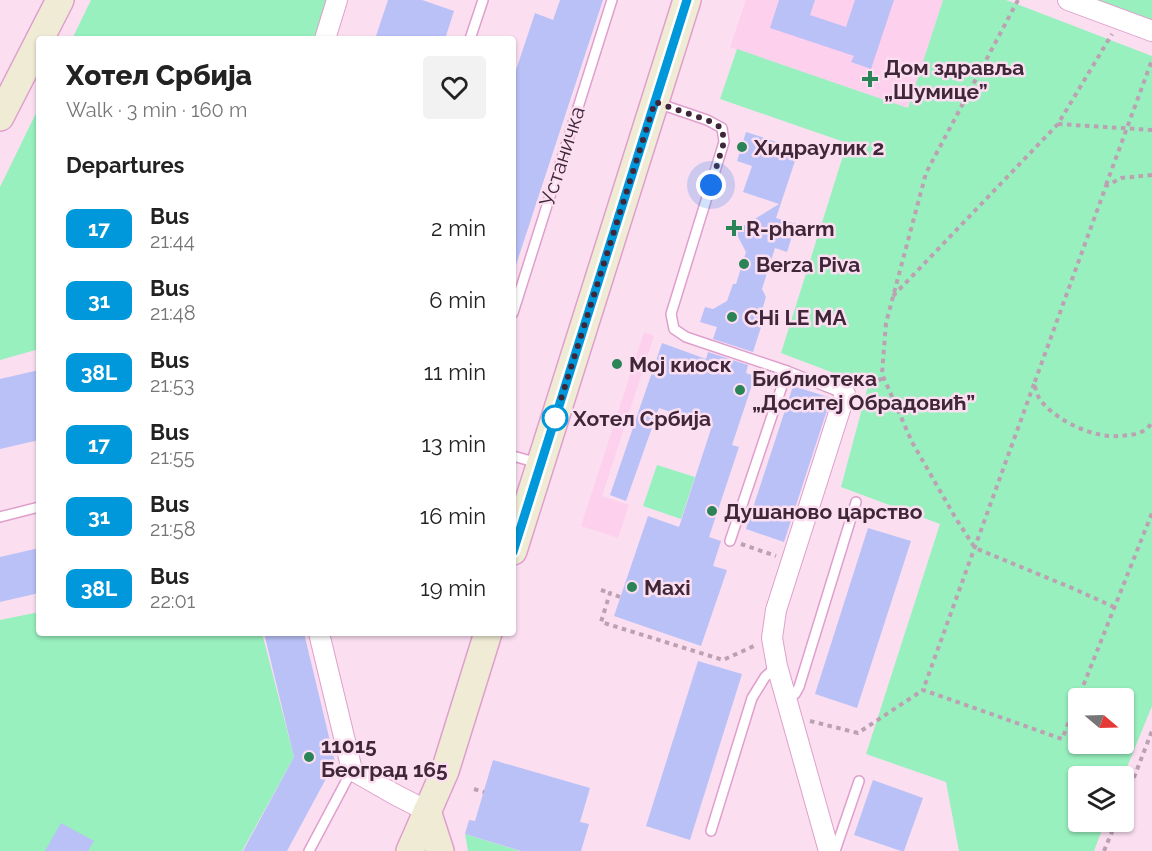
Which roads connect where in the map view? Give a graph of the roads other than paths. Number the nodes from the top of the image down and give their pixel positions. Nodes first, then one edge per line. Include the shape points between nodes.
1 (60, 0) edge
2 (337, 0) edge
3 (483, 0) edge
4 (612, 0) edge
5 (687, 0) edge
6 (1068, 0) edge
7 (1152, 31) edge
8 (41, 36) edge
9 (326, 36) edge
10 (471, 36) edge
11 (36, 46) edge
12 (655, 102) junction
13 (0, 117) edge
14 (516, 304) edge
15 (787, 371) junction
16 (845, 394) joint
17 (516, 457) edge
18 (540, 464) junction
19 (856, 502) dead end
20 (36, 508) edge
21 (0, 517) edge
22 (516, 541) edge
23 (730, 541) road end
24 (320, 636) edge
25 (487, 636) edge
26 (777, 666) junction
27 (786, 700) junction
28 (352, 770) junction
29 (859, 781) dead end
30 (427, 811) junction
31 (711, 831) dead end
32 (829, 850) edge
33 (309, 851) edge
34 (410, 851) edge
35 (440, 851) edge

1 - 8 main road
2 - 9 street
3 - 10 lane
4 - 14 lane, Устаничка
5 - 12 main road
6 - 7 street
11 - 13 main road
12 - 15 lane via 722,128 724,142 671,314 674,329 686,337
12 - 18 main road
15 - 16 lane
15 - 23 lane
16 - 26 street via 776,610 772,638
17 - 18 lane
18 - 22 main road
19 - 27 lane via 799,687
20 - 21 lane
24 - 28 street
25 - 30 main road via 445,771
26 - 27 street
26 - 31 lane via 752,698
27 - 32 street
28 - 30 street
28 - 33 lane
29 - 32 lane
30 - 34 main road
30 - 35 main road

